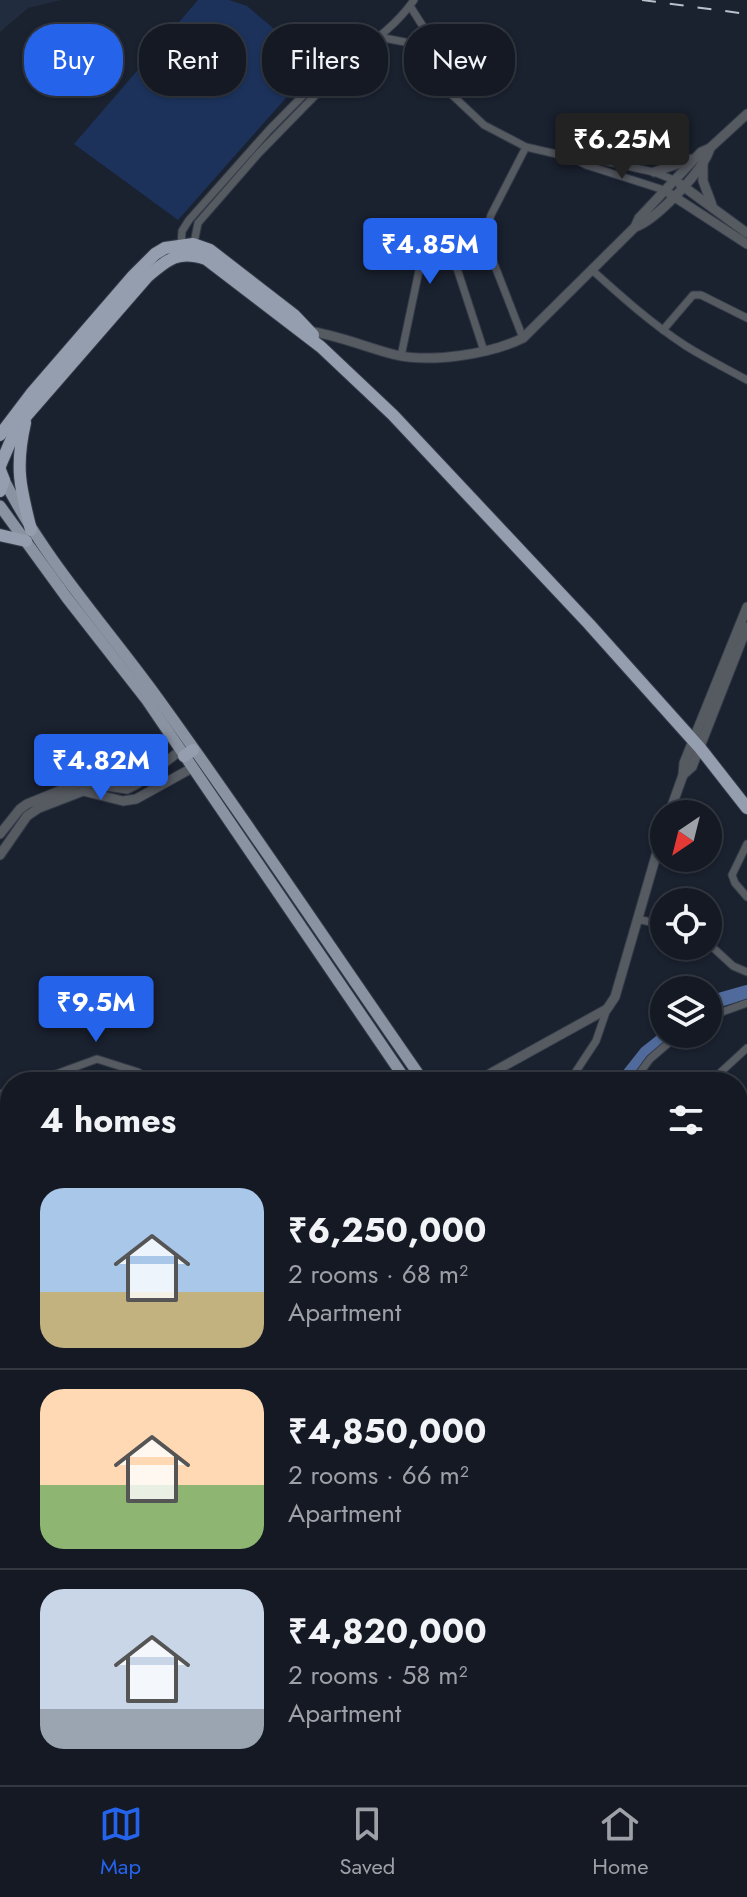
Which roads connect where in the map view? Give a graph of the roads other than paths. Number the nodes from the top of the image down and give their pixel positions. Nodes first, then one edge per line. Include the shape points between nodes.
1 (412, 3) edge
2 (422, 24) edge
3 (388, 28) edge
4 (303, 96) edge
5 (315, 96) edge
6 (453, 96) edge
7 (747, 114) edge
8 (526, 147) junction
9 (574, 158) junction
10 (699, 160) junction
11 (654, 172) junction
12 (678, 183) junction
13 (669, 193) junction
14 (714, 208) junction
15 (747, 233) edge
16 (484, 238) junction
17 (747, 244) edge
18 (187, 249) junction
19 (451, 250) junction
20 (592, 270) junction
21 (747, 318) edge
22 (663, 330) junction
23 (305, 332) junction
24 (523, 338) junction
25 (484, 351) junction
26 (401, 356) junction
27 (747, 380) edge
28 (27, 415) junction
29 (0, 435) edge
30 (1, 477) edge
31 (0, 506) edge
32 (0, 535) edge
33 (28, 536) junction
34 (747, 607) edge
35 (747, 627) edge
36 (696, 744) junction
37 (186, 752) junction
38 (192, 768) junction
39 (743, 797) edge
40 (674, 800) edge
41 (747, 808) edge
42 (0, 834) edge
43 (747, 844) edge
44 (0, 855) edge
45 (651, 872) edge
46 (747, 897) edge
47 (637, 919) junction
48 (650, 922) edge
49 (722, 956) edge
50 (747, 972) edge
51 (747, 1003) edge
52 (607, 1009) junction
53 (722, 1012) edge
54 (663, 1048) edge
55 (747, 1048) edge
56 (61, 1072) edge
57 (138, 1072) edge
58 (400, 1072) edge
59 (417, 1072) edge
60 (493, 1072) edge
61 (576, 1072) edge
62 (640, 1072) edge
63 (721, 1072) edge

1 - 2 street
1 - 3 street
4 - 18 street via 189,220 182,231
5 - 18 street via 198,223
6 - 8 street via 484,125
7 - 10 street via 701,152
8 - 9 street
8 - 16 street
9 - 11 street
9 - 13 street
10 - 11 street
10 - 12 street
10 - 14 street
11 - 12 street
12 - 13 street
12 - 14 street
13 - 17 street
13 - 20 street via 645,224 635,227
14 - 15 street
16 - 19 street
16 - 24 street
18 - 23 highway
18 - 28 highway via 147,277
18 - 29 highway via 155,254
19 - 25 street
19 - 26 street via 421,261
20 - 22 street
20 - 24 street
21 - 22 street via 693,295
22 - 27 street
23 - 26 street
23 - 36 highway via 415,438
24 - 25 street
25 - 26 street
28 - 30 highway via 12,438
28 - 33 highway via 18,473
30 - 33 main road
31 - 33 main road
32 - 33 highway
33 - 37 main road via 67,598
34 - 36 street
35 - 36 street
36 - 39 highway
36 - 40 street via 692,767 683,775
37 - 38 main road
37 - 42 street via 127,789 81,782 27,804
37 - 59 main road
38 - 44 street via 136,799 83,791 39,808 18,826
38 - 58 main road
39 - 41 highway
43 - 46 street via 732,875
45 - 47 street
47 - 48 street
47 - 52 street
49 - 50 street
51 - 53 street
52 - 60 street
52 - 61 street via 596,1041
54 - 62 street
55 - 63 street
56 - 57 street via 97,1059

